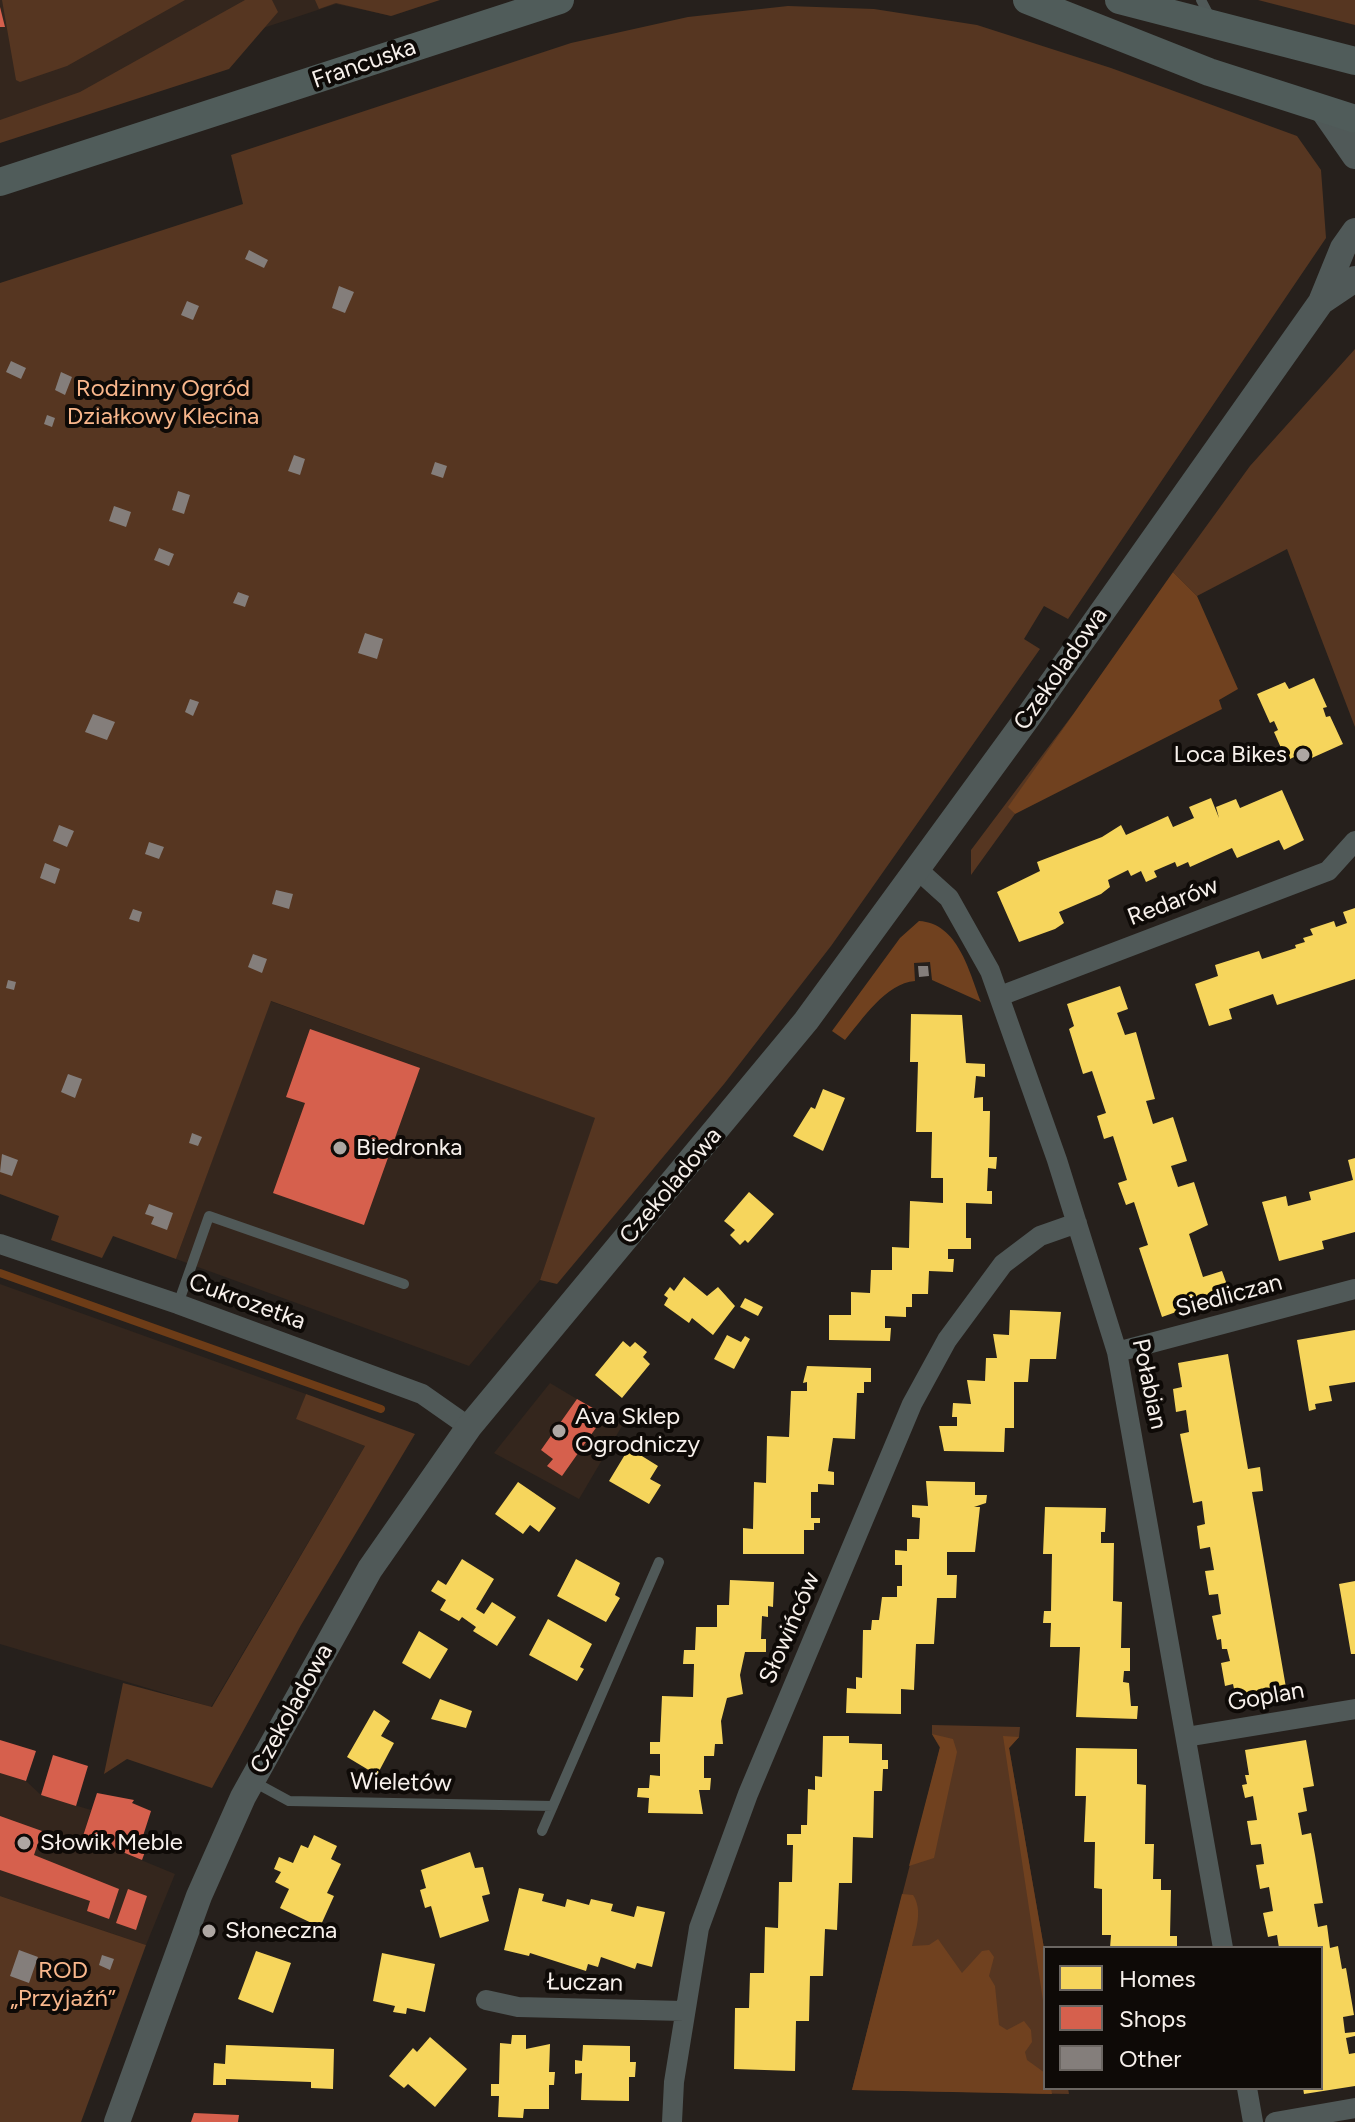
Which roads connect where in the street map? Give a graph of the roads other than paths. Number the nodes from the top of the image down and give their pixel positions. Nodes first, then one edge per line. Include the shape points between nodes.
1 (560, 0) edge
2 (1027, 0) edge
3 (1119, 0) edge
4 (1207, 12) edge
5 (1355, 61) edge
6 (1323, 110) junction
7 (1355, 119) edge
8 (1355, 156) edge
9 (0, 182) edge
10 (1355, 231) edge
11 (1355, 279) edge
12 (1321, 302) junction
13 (1355, 841) edge
14 (918, 870) junction
15 (1000, 996) junction
16 (1077, 1223) junction
17 (0, 1244) edge
18 (404, 1284) dead end
19 (1355, 1289) edge
20 (178, 1304) junction
21 (1117, 1352) junction
22 (469, 1427) junction
23 (659, 1562) dead end
24 (1355, 1709) edge
25 (1186, 1737) junction
26 (252, 1781) junction
27 (553, 1806) junction
28 (542, 1831) dead end
29 (1223, 1946) edge
30 (486, 2000) dead end
31 (684, 2011) junction
32 (1247, 2090) edge
33 (1355, 2108) edge
34 (117, 2122) edge
35 (672, 2122) edge
36 (1253, 2122) edge
37 (1275, 2122) edge

1 - 9 main road, Francuska
2 - 6 main road via 1209,72
3 - 4 main road
4 - 5 main road
6 - 7 main road
6 - 8 street
10 - 12 street, Czekoladowa
11 - 12 street, Czekoladowa
12 - 14 street, Czekoladowa
13 - 15 street, Redarów via 1328,871
14 - 15 street, Połabian via 942,889 964,919
14 - 22 street, Czekoladowa via 806,1021
15 - 16 street, Połabian
16 - 21 street, Połabian
16 - 31 street, Słowińców via 1040,1236 1003,1264 947,1340 912,1404 732,1835 699,1928
17 - 20 street, Cukrozetka
18 - 20 lane via 209,1216
19 - 21 street, Siedliczan
20 - 22 street, Cukrozetka via 422,1394
21 - 25 street, Połabian
22 - 26 street, Czekoladowa via 370,1569
23 - 27 lane
24 - 25 street, Goplan
25 - 29 street, Połabian
26 - 27 lane, Wieletów via 289,1801
26 - 34 street, Czekoladowa via 202,1889
27 - 28 lane
30 - 31 street, Łuczan via 518,2007
31 - 35 street, Słowińców
32 - 36 street
33 - 37 street

